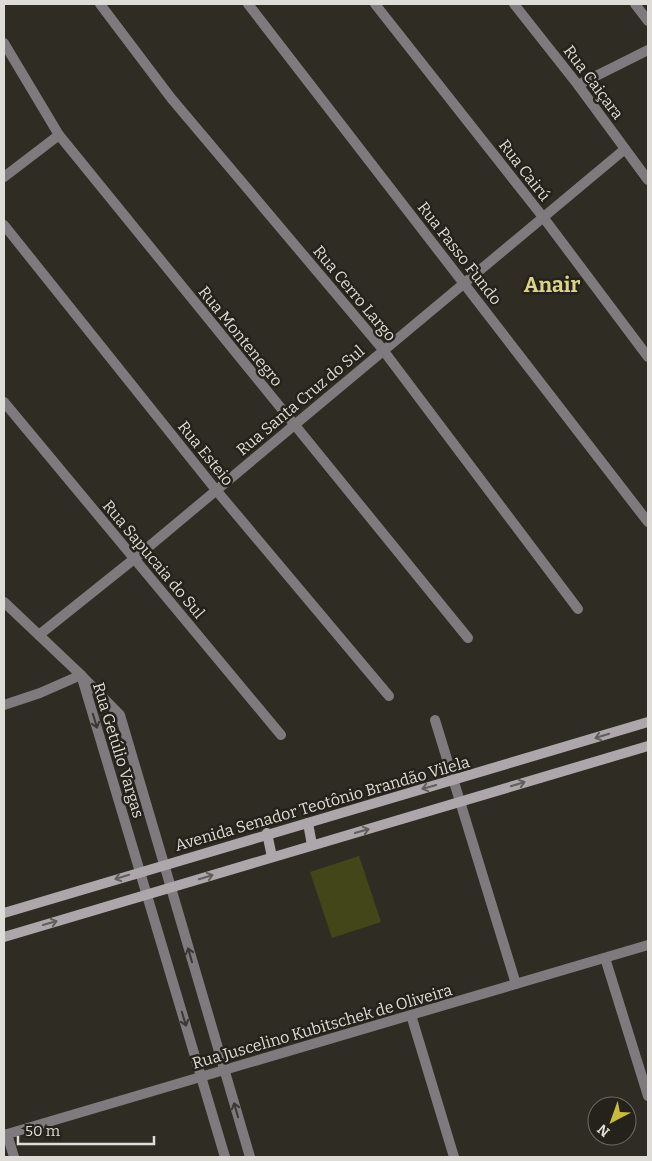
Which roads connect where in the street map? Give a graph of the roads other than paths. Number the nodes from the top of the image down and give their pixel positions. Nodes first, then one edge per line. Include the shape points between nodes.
1 (100, 4) edge
2 (248, 4) edge
3 (375, 4) edge
4 (514, 4) edge
5 (635, 4) edge
6 (648, 21) edge
7 (4, 43) edge
8 (648, 50) edge
9 (578, 85) junction
10 (58, 135) junction
11 (625, 148) junction
12 (4, 177) edge
13 (648, 180) edge
14 (543, 217) junction
15 (4, 225) edge
16 (464, 283) junction
17 (383, 350) junction
18 (648, 357) edge
19 (4, 402) edge
20 (294, 425) junction
21 (216, 490) junction
22 (648, 522) edge
23 (134, 559) junction
24 (4, 602) edge
25 (578, 609) dead end
26 (39, 635) junction
27 (468, 638) dead end
28 (81, 674) junction
29 (389, 696) dead end
30 (4, 705) edge
31 (435, 720) dead end
32 (648, 722) edge
33 (281, 736) dead end
34 (648, 746) edge
35 (455, 780) junction
36 (460, 802) junction
37 (308, 823) junction
38 (267, 833) junction
39 (312, 845) junction
40 (272, 857) junction
41 (164, 864) junction
42 (140, 872) junction
43 (170, 887) junction
44 (147, 894) junction
45 (4, 913) edge
46 (4, 937) edge
47 (648, 945) edge
48 (605, 958) junction
49 (516, 984) junction
50 (411, 1015) junction
51 (224, 1070) junction
52 (201, 1077) junction
53 (648, 1096) edge
54 (5, 1134) edge
55 (14, 1157) edge
56 (225, 1157) edge
57 (250, 1157) edge
58 (454, 1157) edge

1 - 17 street, Rua Cerro Largo via 171,98
2 - 16 street, Rua Passo Fundo
3 - 14 street, Rua Cairú
4 - 9 street, Rua Caiçara
5 - 6 street
7 - 10 street, Rua Montenegro
8 - 9 street
9 - 11 street, Rua Caiçara
10 - 12 street
10 - 20 street, Rua Montenegro
11 - 13 street, Rua Caiçara
11 - 14 street, Rua Santa Cruz do Sul
14 - 16 street, Rua Santa Cruz do Sul
14 - 18 street, Rua Cairú
15 - 21 street, Rua Esteio
16 - 17 street, Rua Santa Cruz do Sul
16 - 22 street, Rua Passo Fundo
17 - 20 street, Rua Santa Cruz do Sul
17 - 25 street, Rua Cerro Largo
19 - 23 street, Rua Sapucaia do Sul
20 - 21 street, Rua Santa Cruz do Sul
20 - 27 street, Rua Montenegro
21 - 23 street, Rua Santa Cruz do Sul
21 - 29 street, Rua Esteio
23 - 26 street, Rua Santa Cruz do Sul
23 - 33 street, Rua Sapucaia do Sul
24 - 26 street
26 - 28 street
28 - 30 street
28 - 41 street, Rua Getúlio Vargas via 120,715
28 -> 42 street, Rua Getúlio Vargas
31 - 35 street
32 -> 35 main road, Avenida Senador Teotônio Brandão Vilela
36 -> 34 main road
35 - 36 street
35 -> 37 main road, Avenida Senador Teotônio Brandão Vilela
39 -> 36 main road
36 - 49 street
37 - 38 main road, Avenida Senador Teotônio Brandão Vilela
37 - 39 main road
38 - 40 main road
38 - 41 main road, Avenida Senador Teotônio Brandão Vilela
39 - 40 main road
43 -> 40 main road
41 - 42 main road, Avenida Senador Teotônio Brandão Vilela
41 - 43 street, Rua Getúlio Vargas
42 - 44 street, Rua Getúlio Vargas
42 -> 45 main road, Avenida Senador Teotônio Brandão Vilela
43 - 44 main road
51 -> 43 street, Rua Getúlio Vargas
46 -> 44 main road
44 -> 52 street, Rua Getúlio Vargas
47 - 48 street, Rua Juscelino Kubitschek de Oliveira
48 - 49 street, Rua Juscelino Kubitschek de Oliveira
48 - 53 street
49 - 50 street, Rua Juscelino Kubitschek de Oliveira
50 - 51 street, Rua Juscelino Kubitschek de Oliveira
50 - 58 street
51 - 52 street, Rua Juscelino Kubitschek de Oliveira
57 -> 51 street, Rua Getúlio Vargas
52 - 54 street, Rua Juscelino Kubitschek de Oliveira
52 - 56 street, Rua Getúlio Vargas
54 - 55 street

